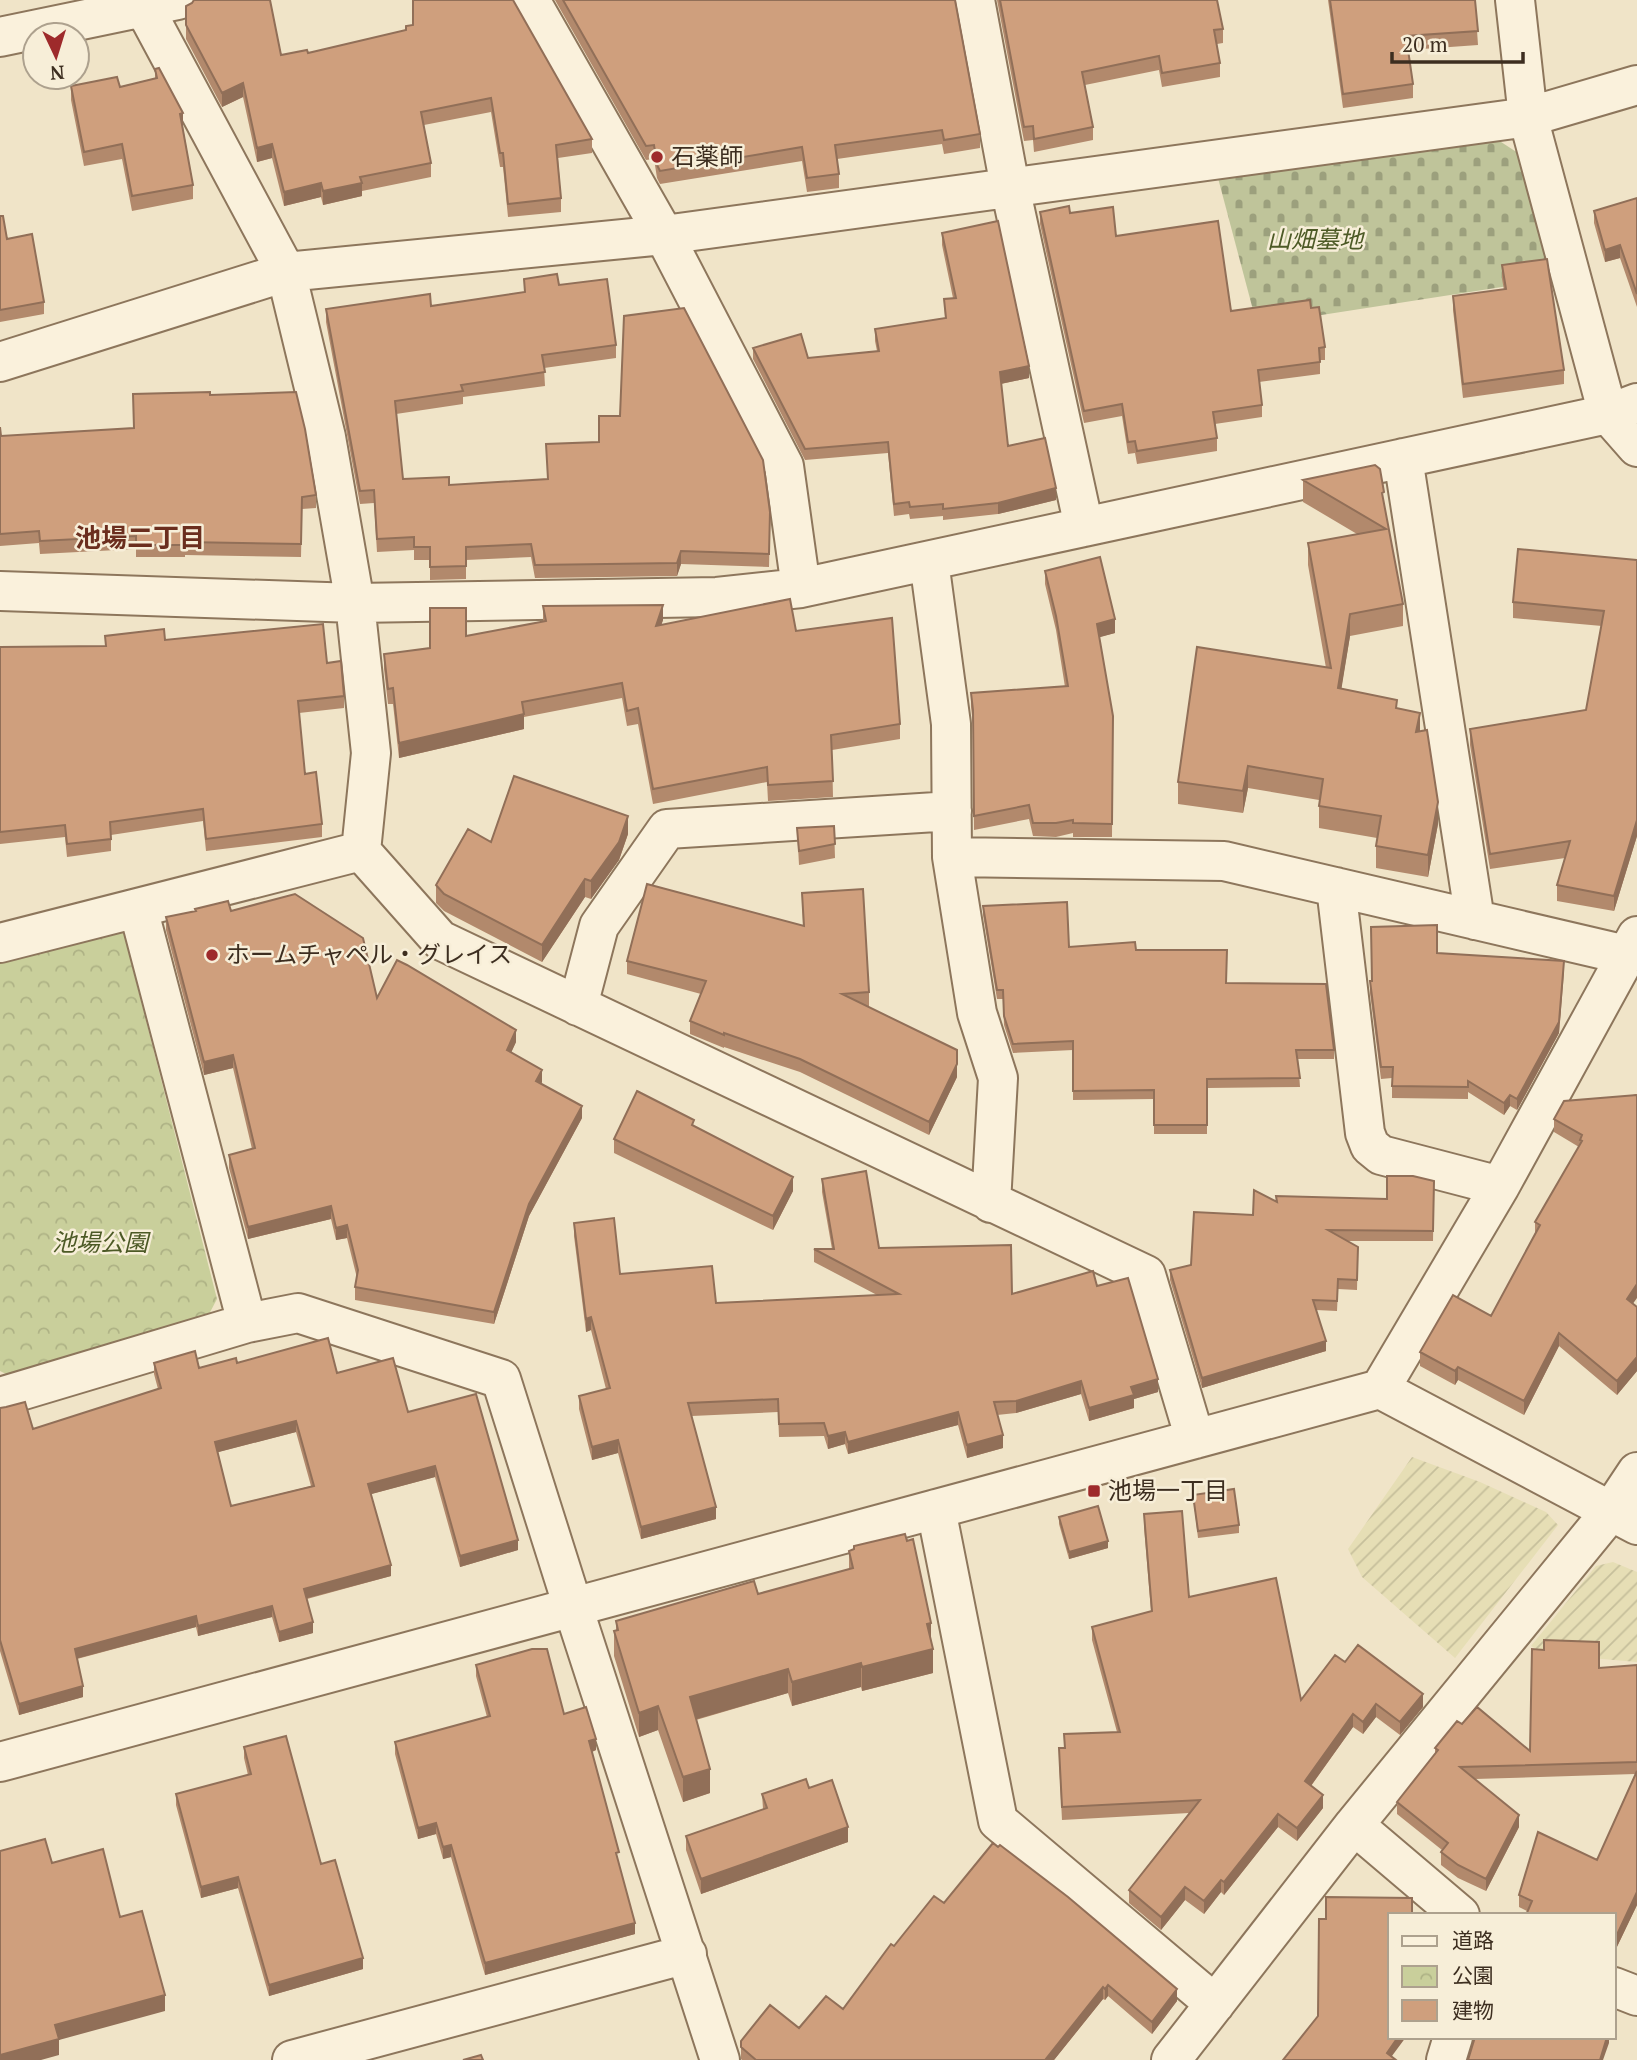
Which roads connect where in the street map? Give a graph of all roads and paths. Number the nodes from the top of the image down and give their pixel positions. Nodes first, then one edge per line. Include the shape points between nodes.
1 (530, 0) edge
2 (975, 0) edge
3 (1515, 0) edge
4 (154, 3) edge
5 (0, 37) edge
6 (1637, 85) edge
7 (1528, 117) junction
8 (1010, 187) junction
9 (664, 235) junction
10 (286, 272) junction
11 (0, 362) edge
12 (1623, 409) edge
13 (1637, 447) edge
14 (1404, 458) junction
15 (1084, 527) junction
16 (929, 561) junction
17 (801, 588) junction
18 (0, 590) edge
19 (355, 603) junction
20 (952, 811) junction
21 (361, 851) junction
22 (952, 857) junction
23 (1336, 887) junction
24 (138, 908) junction
25 (1475, 920) junction
26 (0, 943) edge
27 (1632, 946) edge
28 (578, 1006) junction
29 (1500, 1186) junction
30 (991, 1203) junction
31 (247, 1324) junction
32 (1380, 1389) junction
33 (0, 1397) edge
34 (1195, 1439) junction
35 (1637, 1472) edge
36 (936, 1509) junction
37 (1624, 1518) edge
38 (573, 1607) junction
39 (0, 1762) edge
40 (1354, 1825) junction
41 (1458, 1913) edge
42 (687, 1954) junction
43 (1616, 1988) edge
44 (1637, 1996) edge
45 (1215, 2004) junction
46 (1452, 2039) edge
47 (292, 2060) edge
48 (720, 2060) edge
49 (1171, 2060) edge
50 (1446, 2060) edge

1 - 9 street
2 - 8 street
3 - 7 street
4 - 5 street
4 - 10 street
6 - 7 street
7 - 8 street
7 - 12 street
8 - 9 street
8 - 15 street
9 - 10 street
9 - 17 street via 784,466
10 - 11 street
10 - 19 street via 326,438
12 - 13 street
12 - 14 street
14 - 15 street
14 - 25 street
15 - 16 street
16 - 17 street
16 - 20 street via 951,724
17 - 19 street via 717,597
18 - 19 street
19 - 21 street via 371,753
20 - 22 street
20 - 28 street via 667,829 599,926
21 - 24 street
21 - 28 street via 440,940
22 - 23 street via 1224,862
22 - 30 street via 977,1013 998,1078
23 - 25 street
23 - 29 street via 1370,1146 1381,1155
24 - 26 street
24 - 31 street
25 - 27 street
27 - 29 street
28 - 30 street
29 - 32 street
30 - 34 street via 1146,1275
31 - 33 street
31 - 38 street via 298,1313 501,1379
32 - 34 street
32 - 37 street
34 - 36 street
35 - 37 street
36 - 38 street
36 - 45 street via 998,1821
37 - 40 street
38 - 39 street
38 - 42 street
40 - 41 street
40 - 45 street
42 - 47 street
42 - 48 street
43 - 44 street
45 - 49 street
46 - 50 street

